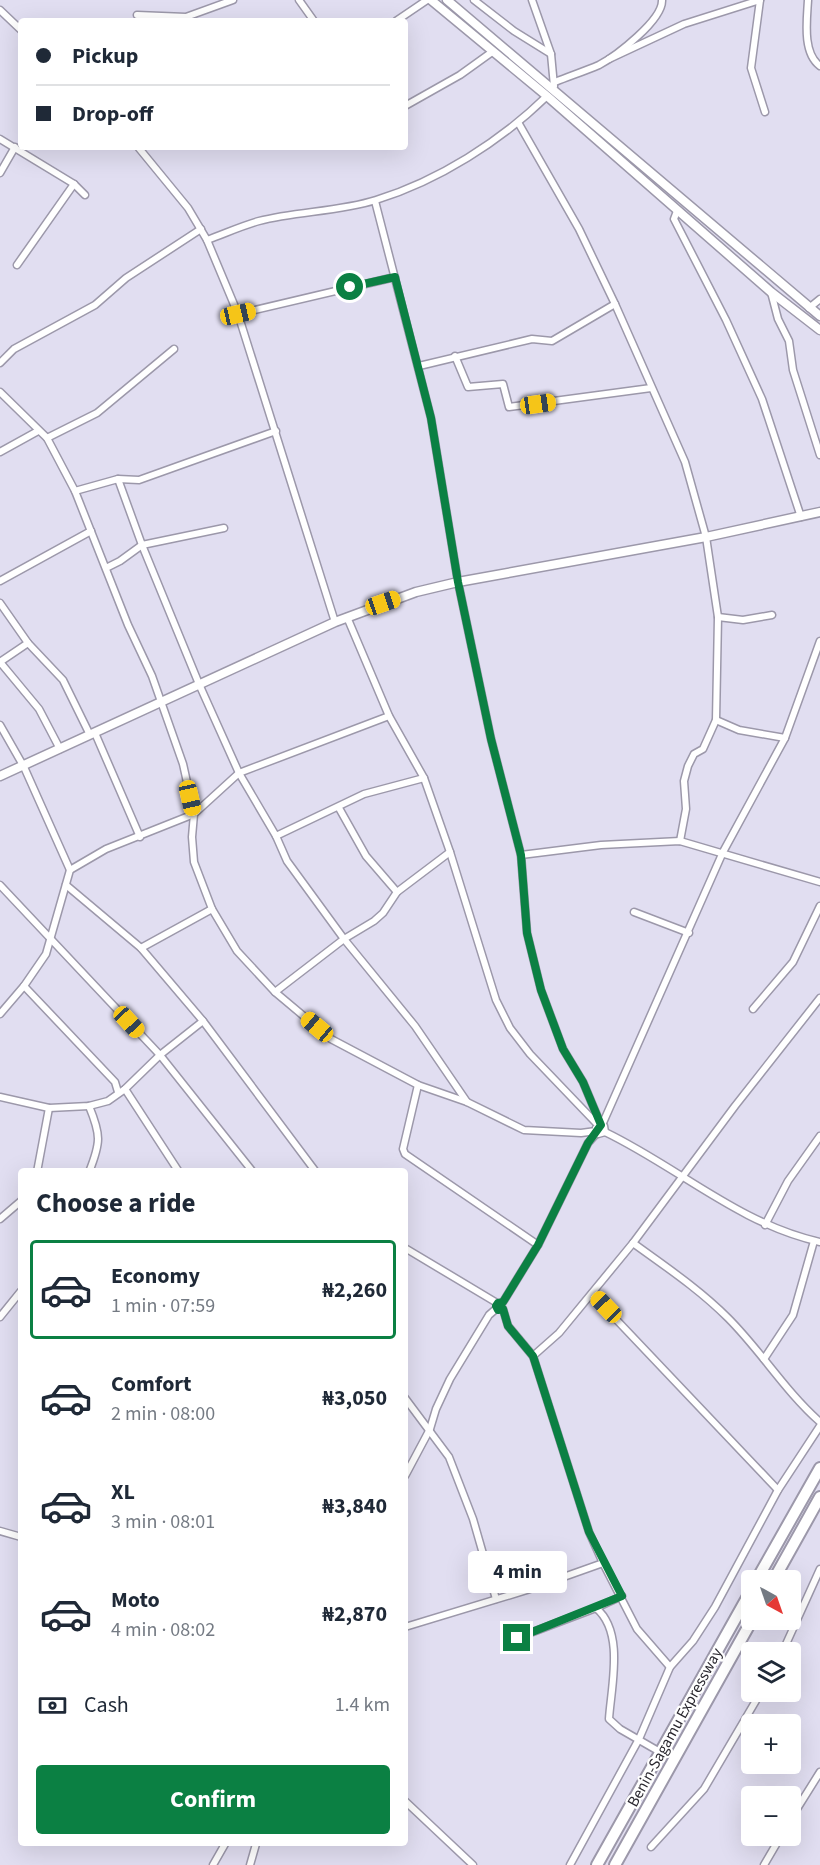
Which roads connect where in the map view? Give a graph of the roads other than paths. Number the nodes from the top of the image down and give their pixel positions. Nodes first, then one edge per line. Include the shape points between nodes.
1 (233, 0) edge
2 (299, 0) edge
3 (429, 0) edge
4 (447, 0) edge
5 (474, 0) edge
6 (532, 0) edge
7 (662, 0) edge
8 (760, 0) edge
9 (808, 0) edge
10 (0, 10) edge
11 (137, 15) dead end
12 (312, 18) edge
13 (401, 18) edge
14 (18, 27) edge
15 (492, 52) junction
16 (551, 54) junction
17 (609, 59) junction
18 (820, 66) edge
19 (552, 89) junction
20 (408, 104) edge
21 (765, 112) dead end
22 (519, 124) junction
23 (0, 139) edge
24 (15, 147) junction
25 (18, 149) edge
26 (20, 150) edge
27 (141, 150) edge
28 (0, 172) edge
29 (74, 184) junction
30 (85, 195) dead end
31 (375, 201) junction
32 (677, 211) junction
33 (201, 229) junction
34 (207, 240) junction
35 (17, 265) dead end
36 (395, 277) junction
37 (771, 292) junction
38 (820, 299) edge
39 (615, 304) junction
40 (809, 308) junction
41 (238, 314) junction
42 (820, 316) edge
43 (820, 330) edge
44 (174, 349) dead end
45 (455, 356) junction
46 (0, 363) edge
47 (419, 366) junction
48 (651, 388) junction
49 (0, 392) edge
50 (38, 431) junction
51 (276, 431) junction
52 (47, 438) junction
53 (0, 452) edge
54 (820, 455) edge
55 (118, 479) junction
56 (75, 491) junction
57 (820, 512) edge
58 (801, 517) junction
59 (224, 528) dead end
60 (91, 531) junction
61 (706, 537) junction
62 (141, 545) junction
63 (106, 568) junction
64 (0, 580) edge
65 (458, 582) junction
66 (0, 603) edge
67 (772, 615) dead end
68 (347, 617) junction
69 (718, 617) junction
70 (335, 622) junction
71 (820, 641) edge
72 (28, 644) junction
73 (0, 662) edge
74 (199, 684) junction
75 (161, 703) junction
76 (389, 716) junction
77 (716, 720) junction
78 (0, 725) edge
79 (93, 734) junction
80 (785, 738) junction
81 (60, 749) junction
82 (24, 766) junction
83 (239, 773) junction
84 (0, 776) edge
85 (424, 778) junction
86 (339, 808) junction
87 (194, 814) junction
88 (276, 836) junction
89 (140, 837) junction
90 (680, 841) junction
91 (450, 852) junction
92 (723, 852) junction
93 (521, 855) junction
94 (70, 870) junction
95 (820, 882) edge
96 (0, 885) edge
97 (66, 885) junction
98 (397, 892) junction
99 (7, 894) junction
100 (0, 898) edge
101 (820, 906) edge
102 (212, 909) junction
103 (634, 912) dead end
104 (688, 933) junction
105 (51, 938) junction
106 (344, 939) junction
107 (141, 948) junction
108 (24, 986) junction
109 (275, 992) junction
110 (820, 998) edge
111 (753, 1009) dead end
112 (0, 1014) edge
113 (203, 1021) junction
114 (160, 1055) junction
115 (418, 1084) junction
116 (122, 1090) junction
117 (0, 1097) edge
118 (467, 1102) junction
119 (89, 1106) junction
120 (49, 1108) junction
121 (599, 1128) junction
122 (820, 1136) edge
123 (38, 1168) edge
124 (90, 1168) edge
125 (176, 1168) edge
126 (250, 1168) edge
127 (313, 1168) edge
128 (683, 1175) junction
129 (18, 1204) edge
130 (0, 1219) edge
131 (765, 1226) junction
132 (817, 1241) edge
133 (633, 1243) junction
134 (538, 1245) junction
135 (408, 1250) edge
136 (592, 1294) junction
137 (18, 1295) edge
138 (500, 1306) junction
139 (0, 1317) edge
140 (533, 1356) junction
141 (764, 1359) junction
142 (408, 1402) edge
143 (820, 1424) edge
144 (430, 1429) junction
145 (820, 1468) edge
146 (408, 1470) edge
147 (778, 1490) junction
148 (820, 1497) edge
149 (0, 1531) edge
150 (18, 1537) edge
151 (603, 1563) junction
152 (820, 1569) edge
153 (762, 1570) edge
154 (779, 1570) edge
155 (622, 1596) junction
156 (496, 1599) junction
157 (596, 1608) junction
158 (741, 1608) edge
159 (408, 1626) edge
160 (746, 1630) edge
161 (517, 1638) dead end
162 (787, 1642) edge
163 (670, 1667) junction
164 (755, 1702) edge
165 (639, 1739) junction
166 (660, 1752) junction
167 (820, 1772) edge
168 (801, 1802) edge
169 (408, 1804) edge
170 (408, 1808) edge
171 (224, 1846) edge
172 (255, 1846) edge
173 (775, 1846) edge
174 (651, 1847) dead end
175 (213, 1865) edge
176 (250, 1865) edge
177 (469, 1865) edge
178 (473, 1865) edge
179 (570, 1865) edge
180 (597, 1865) edge
181 (615, 1865) edge
182 (765, 1865) edge

1 - 11 street via 186,17
2 - 12 street
3 - 13 street
3 - 15 main road
4 - 19 main road
5 - 16 street
6 - 16 street
7 - 17 street via 654,21
8 - 17 street via 684,24
8 - 21 street via 751,68
9 - 18 street via 807,37
10 - 14 street
15 - 19 main road
15 - 20 street
16 - 19 street
17 - 19 street
19 - 22 street
19 - 32 main road
19 - 40 main road
22 - 31 street via 448,168
22 - 39 street via 579,229
23 - 24 street
24 - 25 street
24 - 28 street
26 - 29 street
27 - 33 street
29 - 30 street
29 - 35 street
31 - 34 street via 260,221
31 - 36 street
32 - 37 main road
32 - 58 street via 674,219 762,399
33 - 34 street
33 - 46 street via 126,278 95,306 14,349
34 - 41 street
36 - 41 street
36 - 47 street
37 - 43 main road
37 - 54 street via 789,341 793,370
38 - 40 street
39 - 45 street via 552,341 531,339
39 - 48 street
40 - 42 main road
41 - 51 street
44 - 52 street via 97,412
45 - 47 street
45 - 48 street via 468,387 503,384 509,407
47 - 65 street
48 - 61 street via 685,462
49 - 50 street
50 - 52 street
50 - 53 street
51 - 55 street via 139,480
51 - 70 street
52 - 56 street
55 - 56 street
55 - 62 street
56 - 60 street
57 - 58 main road
58 - 61 main road
59 - 62 street
60 - 63 street
60 - 64 street
61 - 65 main road
61 - 69 street
62 - 63 street
62 - 74 street
63 - 75 street
65 - 68 main road via 416,592
65 - 93 street via 491,739
66 - 72 street
67 - 69 street via 743,620
68 - 70 main road
68 - 76 street
69 - 77 street
70 - 74 main road
71 - 80 street
72 - 73 street
72 - 79 street via 63,680
73 - 81 street via 39,709
74 - 75 main road
74 - 83 street
75 - 79 main road
75 - 87 street via 183,764
76 - 83 street
76 - 85 street
77 - 80 street via 739,730
77 - 90 street via 703,749 694,754 684,781 686,809
78 - 82 street
79 - 81 main road
79 - 89 street
80 - 92 street
81 - 82 main road
82 - 84 main road
82 - 94 street
83 - 87 street
83 - 88 street
85 - 86 street via 364,794
85 - 91 street
86 - 88 street
86 - 98 street via 366,856
87 - 89 street
87 - 102 street via 194,862
88 - 106 street via 287,861
89 - 94 street via 106,849
90 - 92 street
90 - 93 street
91 - 98 street
91 - 121 street via 496,1000 510,1028
92 - 95 street
92 - 104 street
93 - 121 street via 527,933 541,990 563,1049 583,1082
94 - 97 street
96 - 99 street
97 - 105 street
97 - 107 street
98 - 106 street via 383,914
99 - 100 street
99 - 105 street
101 - 111 street via 793,962
102 - 107 street
102 - 109 street via 237,951
103 - 104 street
104 - 121 street
105 - 108 street via 46,954
105 - 114 street
106 - 109 street
106 - 118 street via 415,1026
107 - 113 street
108 - 112 street
108 - 116 street
109 - 115 street via 331,1039
110 - 128 street
113 - 114 street
113 - 127 street
114 - 116 street
114 - 126 street
115 - 118 street
115 - 134 street via 405,1154
116 - 119 street via 108,1101
116 - 125 street
117 - 120 street
118 - 121 street via 524,1130 581,1133
119 - 120 street
119 - 124 street via 100,1132
120 - 123 street
121 - 128 street
121 - 134 street
122 - 131 street via 788,1181
128 - 131 street
128 - 133 street
129 - 130 street
131 - 132 street
132 - 141 street via 793,1315
133 - 136 street
133 - 141 street via 695,1288
134 - 138 street
135 - 138 street
136 - 140 street via 544,1349
136 - 147 street
137 - 139 street
138 - 140 street via 508,1326
138 - 144 street via 489,1315 450,1379
140 - 151 street via 589,1532
141 - 143 street via 797,1402
142 - 144 street
143 - 147 street
144 - 146 street
144 - 156 street via 449,1457 465,1498
145 - 153 highway
147 - 163 street via 715,1607
148 - 154 highway
149 - 150 street
151 - 155 street
151 - 156 street
152 - 162 street
155 - 157 street
155 - 163 street via 636,1629
156 - 159 street
157 - 161 street
157 - 165 street via 609,1626 616,1664 609,1719
158 - 166 highway, Benin-Sagamu Expressway
160 - 181 highway, Benin-Sagamu Expressway
163 - 165 street
164 - 174 street via 704,1789
165 - 166 street
165 - 179 street
166 - 180 highway, Benin-Sagamu Expressway
167 - 168 street
169 - 178 street
170 - 177 street
171 - 175 street
172 - 176 street
173 - 182 street

